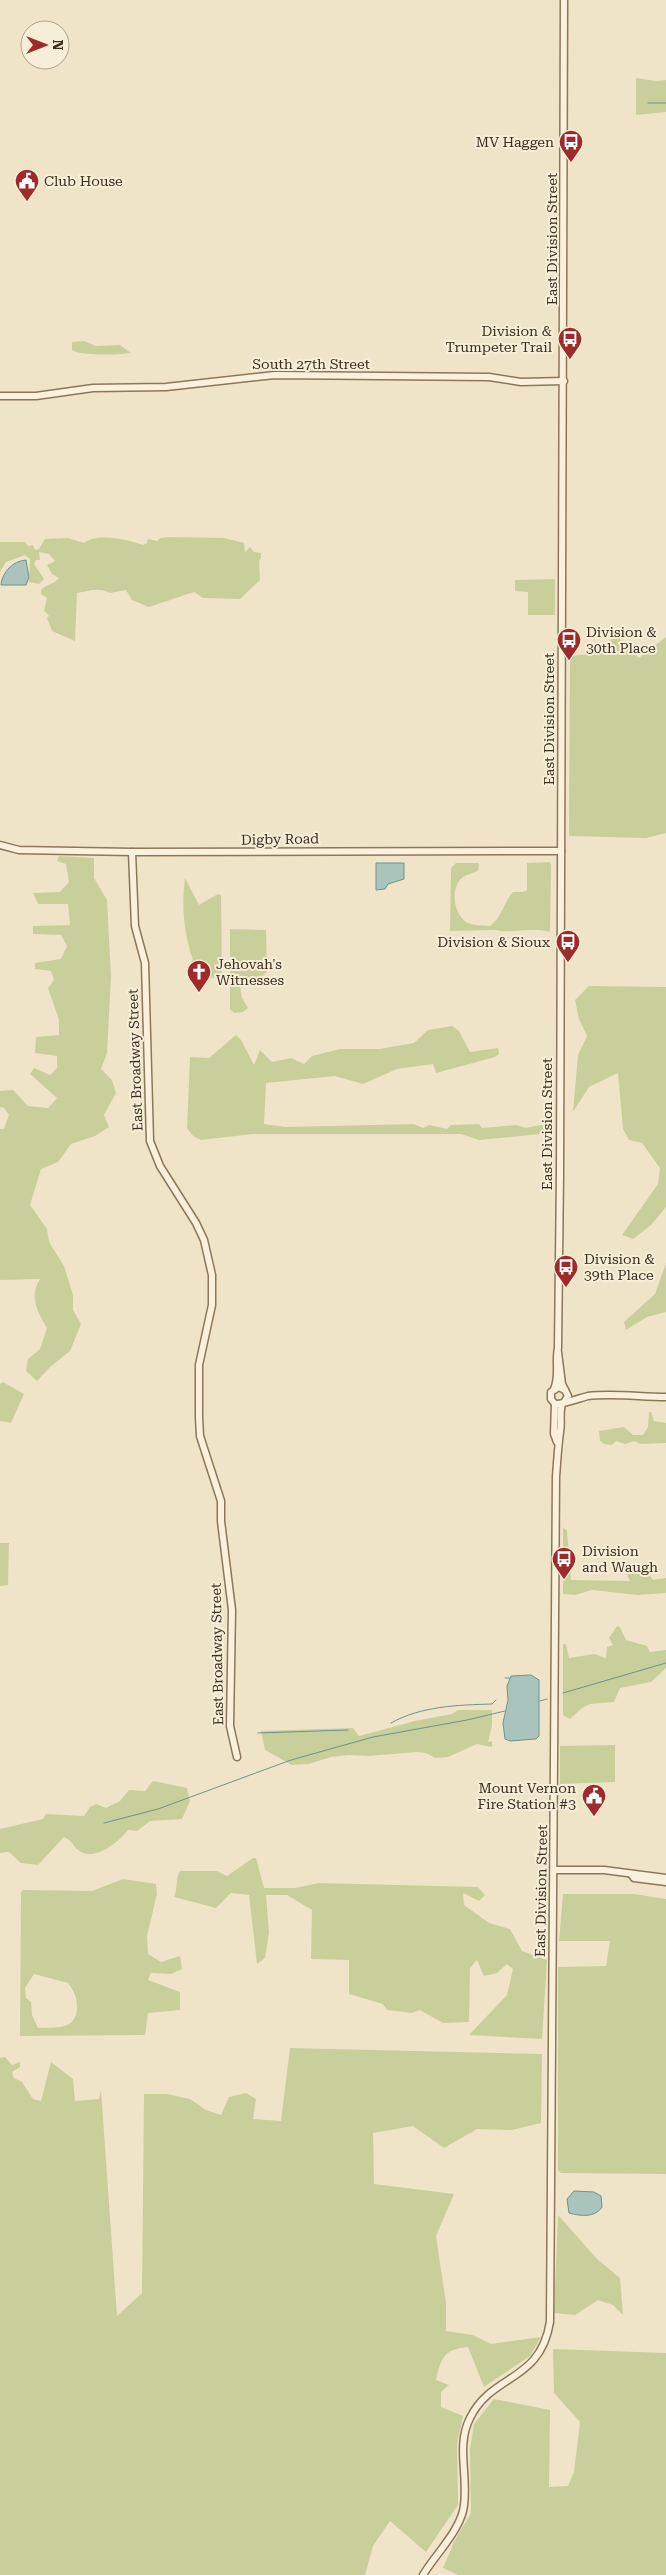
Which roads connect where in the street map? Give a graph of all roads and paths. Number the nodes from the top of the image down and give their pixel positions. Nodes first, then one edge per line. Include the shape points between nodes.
1 (564, 0) edge
2 (564, 381) junction
3 (0, 396) edge
4 (0, 845) edge
5 (561, 851) junction
6 (132, 852) junction
7 (558, 1348) junction
8 (554, 1389) junction
9 (565, 1390) junction
10 (666, 1398) edge
11 (561, 1403) junction
12 (237, 1757) dead end
13 (555, 1870) junction
14 (632, 1874) junction
15 (666, 1878) edge
16 (666, 1882) edge
17 (422, 2575) edge

1 - 2 street, East Division Street
2 - 3 street, South 27th Street via 275,375 166,387 94,388 36,396
2 - 5 street, East Division Street
4 - 6 street, Digby Road via 19,850
5 - 6 street, Digby Road
5 - 7 street, East Division Street
6 - 12 street, East Broadway Street via 136,926 145,963 150,1141 160,1166 200,1232 212,1275 212,1305 199,1365 199,1417 200,1436 221,1501 232,1610 230,1726
7 - 8 street, East Division Street
7 - 9 street, East Division Street
8 - 9 street
8 - 11 street via 550,1396
9 - 11 street via 568,1396
10 - 11 street via 585,1395
11 - 13 street, East Division Street via 557,1443
13 - 14 street via 604,1870
13 - 17 street, East Division Street via 549,2158 550,2322 547,2338 537,2357 482,2401 470,2416 464,2434 465,2501 462,2514
14 - 15 street
14 - 16 street via 634,1878

